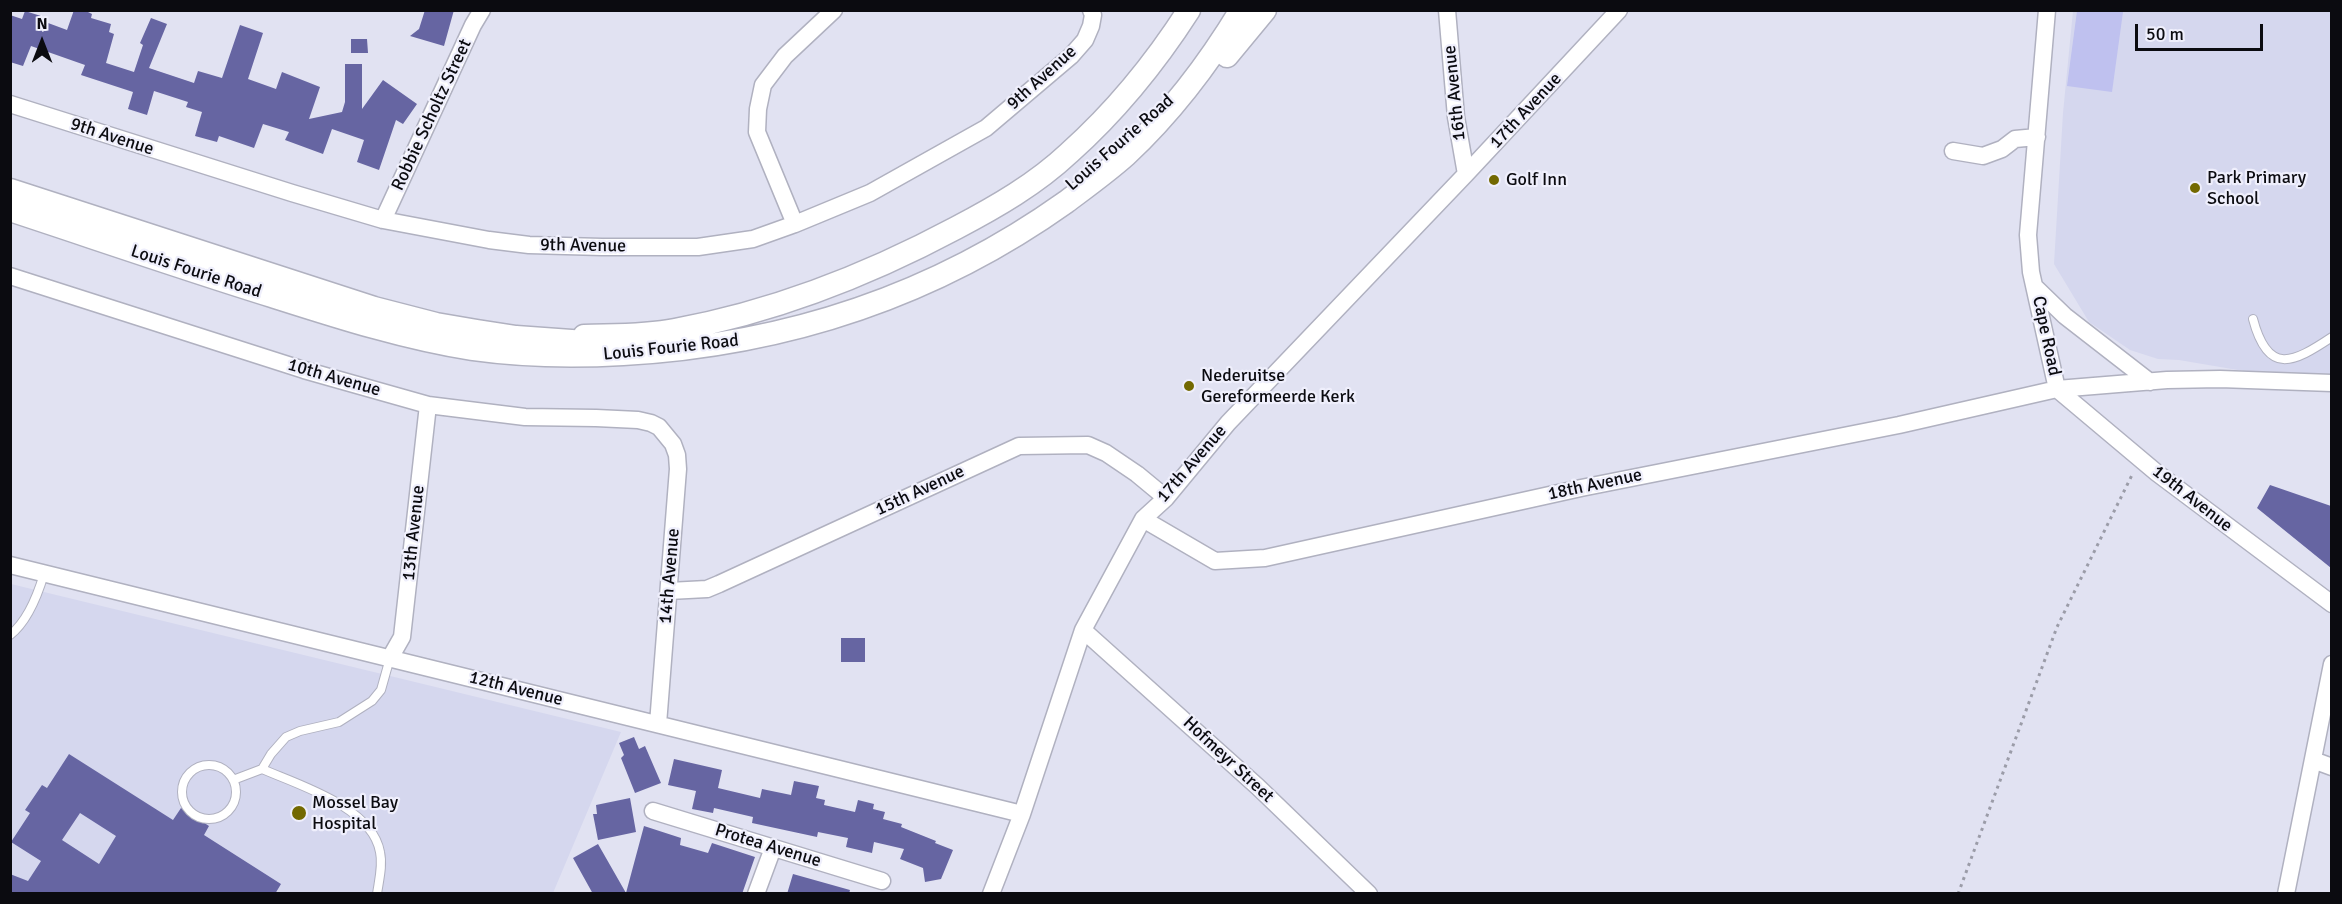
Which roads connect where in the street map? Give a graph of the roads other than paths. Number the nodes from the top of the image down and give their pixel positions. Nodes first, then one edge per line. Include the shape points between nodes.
1 (482, 10) edge
2 (834, 10) edge
3 (1091, 10) edge
4 (1189, 10) edge
5 (1265, 10) edge
6 (1447, 10) edge
7 (1619, 10) edge
8 (2047, 10) edge
9 (1239, 14) edge
10 (10, 104) edge
11 (2037, 137) junction
12 (1953, 151) dead end
13 (1125, 155) junction
14 (1466, 174) junction
15 (10, 190) edge
16 (10, 210) edge
17 (383, 220) junction
18 (795, 224) junction
19 (10, 276) edge
20 (2035, 287) junction
21 (2253, 319) dead end
22 (516, 337) junction
23 (2331, 337) edge
24 (2150, 382) junction
25 (2331, 383) edge
26 (2057, 389) junction
27 (428, 405) junction
28 (664, 432) joint
29 (1166, 498) junction
30 (1143, 519) junction
31 (10, 565) edge
32 (44, 574) junction
33 (669, 591) junction
34 (2331, 604) edge
35 (1083, 630) junction
36 (10, 635) edge
37 (390, 658) junction
38 (2331, 664) edge
39 (658, 724) junction
40 (2313, 760) junction
41 (2331, 766) edge
42 (262, 769) junction
43 (233, 780) junction
44 (653, 811) dead end
45 (1022, 814) junction
46 (773, 848) junction
47 (882, 880) dead end
48 (377, 894) edge
49 (756, 894) edge
50 (991, 894) edge
51 (1369, 894) edge
52 (2286, 894) edge

1 - 17 street, Robbie Scholtz Street
2 - 18 street via 785,56 763,85 759,102 757,132
3 - 18 street, 9th Avenue via 1091,26 1085,40 1071,56 986,128 870,193
4 - 22 main road via 1153,64 1068,154 1001,204 912,252 816,291 673,331
5 - 13 main road via 1197,94
6 - 14 street, 16th Avenue via 1456,117
7 - 14 street, 17th Avenue
8 - 11 street, Cape Road
9 - 13 main road, Louis Fourie Road via 1179,99
9 - 22 main road, Louis Fourie Road via 1209,57 1119,149 1024,221 921,276 771,326 719,335 601,343
10 - 17 street, 9th Avenue
11 - 12 street via 2015,139 1983,156
11 - 20 street, Cape Road via 2028,235
13 - 16 main road, Louis Fourie Road via 1029,228 979,257 925,284 846,314 773,335 665,352 593,356 476,349 367,326
14 - 29 street, 17th Avenue via 1228,423
15 - 22 main road, Louis Fourie Road via 374,308 436,324
17 - 18 street, 9th Avenue via 489,240 602,248 698,247 753,239
19 - 27 street, 10th Avenue via 304,370
20 - 24 street via 2065,316
20 - 26 street, Cape Road
21 - 23 lane via 2257,336 2269,353 2281,359 2301,357
24 - 25 street, Cape Road via 2220,379
24 - 26 street, Cape Road
26 - 30 street, 18th Avenue via 1265,558 1215,561
26 - 34 street, 19th Avenue via 2140,459
27 - 28 street, 10th Avenue via 525,417 638,420
27 - 37 street, 13th Avenue via 402,637
28 - 33 street, 14th Avenue via 673,444 678,469
29 - 30 street, 17th Avenue
29 - 33 street, 15th Avenue via 1137,474 1088,445 1019,446 719,585
30 - 35 street, 17th Avenue
31 - 32 street, 12th Avenue
32 - 36 lane via 39,591
32 - 37 street, 12th Avenue
33 - 39 street, 14th Avenue
35 - 45 street, 17th Avenue
35 - 51 street, Hofmeyr Street via 1258,787
37 - 39 street, 12th Avenue
37 - 42 lane via 381,690 372,701 339,722 286,737
38 - 40 street
39 - 45 street, 12th Avenue
40 - 41 street
40 - 52 street
42 - 43 lane
42 - 48 lane via 327,797 357,815 373,833 380,851
43 - 43 lane via 213,765 196,767 184,779 184,804 195,816 220,816 233,805
44 - 46 street, Protea Avenue
45 - 50 street, 17th Avenue
46 - 47 street, Protea Avenue
46 - 49 street

